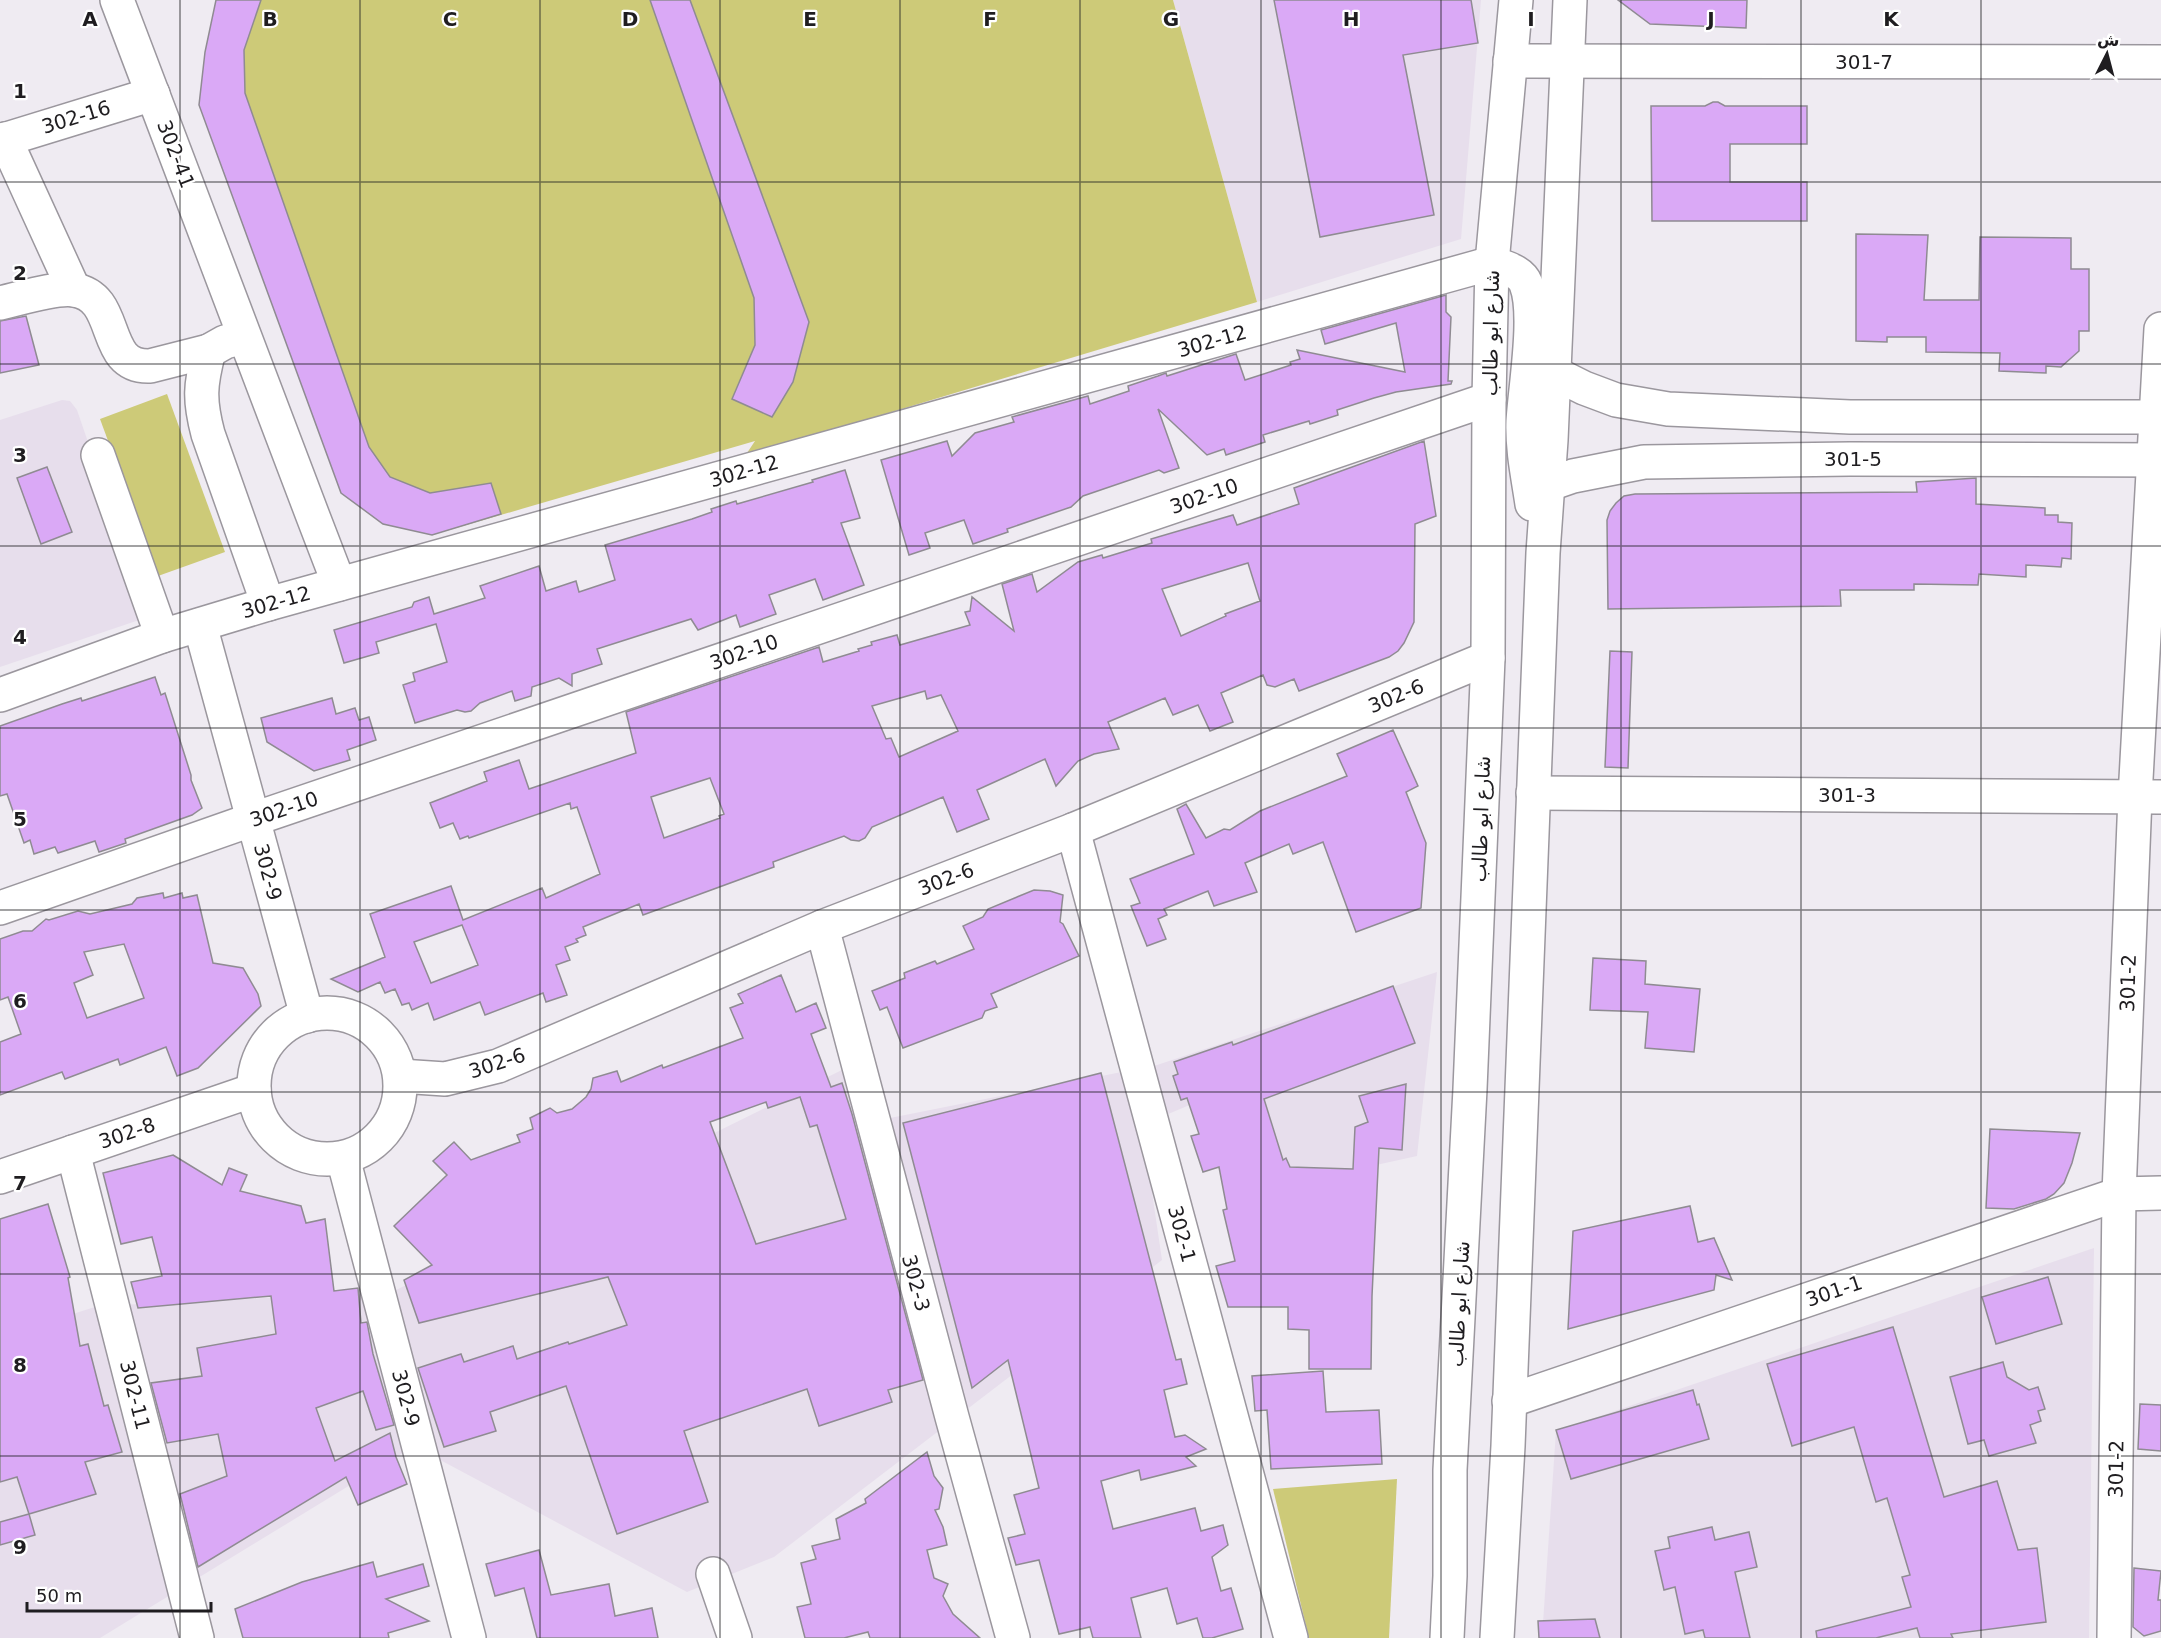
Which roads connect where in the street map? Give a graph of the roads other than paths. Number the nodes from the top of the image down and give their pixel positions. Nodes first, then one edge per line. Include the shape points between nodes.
1 (117, 0) edge
2 (1516, 0) edge
3 (1570, 0) edge
4 (1510, 60) junction
5 (1567, 62) junction
6 (2161, 62) edge
7 (153, 94) junction
8 (2, 140) edge
9 (1492, 263) junction
10 (74, 290) junction
11 (0, 303) edge
12 (238, 322) junction
13 (2161, 329) edge
14 (209, 351) junction
15 (1554, 373) junction
16 (1489, 399) junction
17 (1851, 417) junction
18 (2159, 417) edge
19 (98, 455) dead end
20 (1850, 459) junction
21 (2158, 460) edge
22 (1547, 485) junction
23 (1543, 553) junction
24 (339, 584) junction
25 (267, 604) junction
26 (200, 625) junction
27 (162, 636) junction
28 (1539, 657) junction
29 (1488, 658) junction
30 (0, 694) edge
31 (1533, 793) junction
32 (2148, 797) edge
33 (254, 819) junction
34 (1073, 830) junction
35 (0, 908) edge
36 (822, 927) junction
37 (308, 1016) junction
38 (400, 1076) junction
39 (254, 1089) junction
40 (73, 1152) junction
41 (343, 1158) junction
42 (0, 1177) edge
43 (2161, 1193) edge
44 (2119, 1194) junction
45 (1509, 1401) junction
46 (713, 1574) dead end
47 (1442, 1631) edge
48 (197, 1638) edge
49 (469, 1638) edge
50 (735, 1638) edge
51 (1013, 1638) edge
52 (1291, 1638) edge
53 (1497, 1638) edge
54 (2114, 1638) edge

1 - 7 street, 302-41
2 - 4 street, شارع ابو طالب
3 - 5 street
4 - 5 street, 301-7
4 - 9 street, شارع ابو طالب
5 - 6 street, 301-7
5 - 15 street
7 - 8 street, 302-16
7 - 12 street, 302-41
8 - 10 street
9 - 16 street, شارع ابو طالب
9 - 23 street via 1517,273 1526,281 1529,295 1523,423 1532,506
9 - 24 street, 302-12
10 - 11 street
10 - 14 street via 96,301 120,354 133,364 150,366
12 - 14 street via 225,342
12 - 24 street, 302-41
13 - 18 street, 301-2
14 - 25 street via 201,378 201,407
15 - 17 street via 1616,400 1668,409
15 - 22 street
16 - 29 street, شارع ابو طالب
16 - 33 street, 302-10
17 - 18 street
17 - 20 street
18 - 21 street, 301-2
19 - 27 street
20 - 21 street, 301-5
20 - 22 street, 301-5 via 1644,462
21 - 32 street, 301-2
22 - 23 street
23 - 28 street
24 - 25 street, 302-12
25 - 26 street, 302-12
26 - 27 street, 302-12
26 - 33 street, 302-9
27 - 30 street, 302-12
28 - 29 street
28 - 31 street
29 - 34 street, 302-6
29 - 47 street, شارع ابو طالب
31 - 32 street, 301-3
31 - 45 street
32 - 44 street, 301-2
33 - 35 street, 302-10
33 - 37 street, 302-9
34 - 36 street, 302-6
34 - 52 street, 302-1
36 - 38 street, 302-6 via 498,1066 445,1079
36 - 51 street, 302-3
37 - 38 street via 333,1013 357,1019 377,1033 392,1052
37 - 39 street via 285,1026 267,1043 256,1065
38 - 41 street via 400,1098 381,1137 364,1150
39 - 40 street, 302-8
39 - 41 street via 259,1114 273,1136 293,1151 318,1159
40 - 42 street, 302-8
40 - 48 street, 302-11
41 - 49 street, 302-9
43 - 44 street, 301-1
44 - 45 street, 301-1
44 - 54 street, 301-2
45 - 53 street
46 - 50 street

